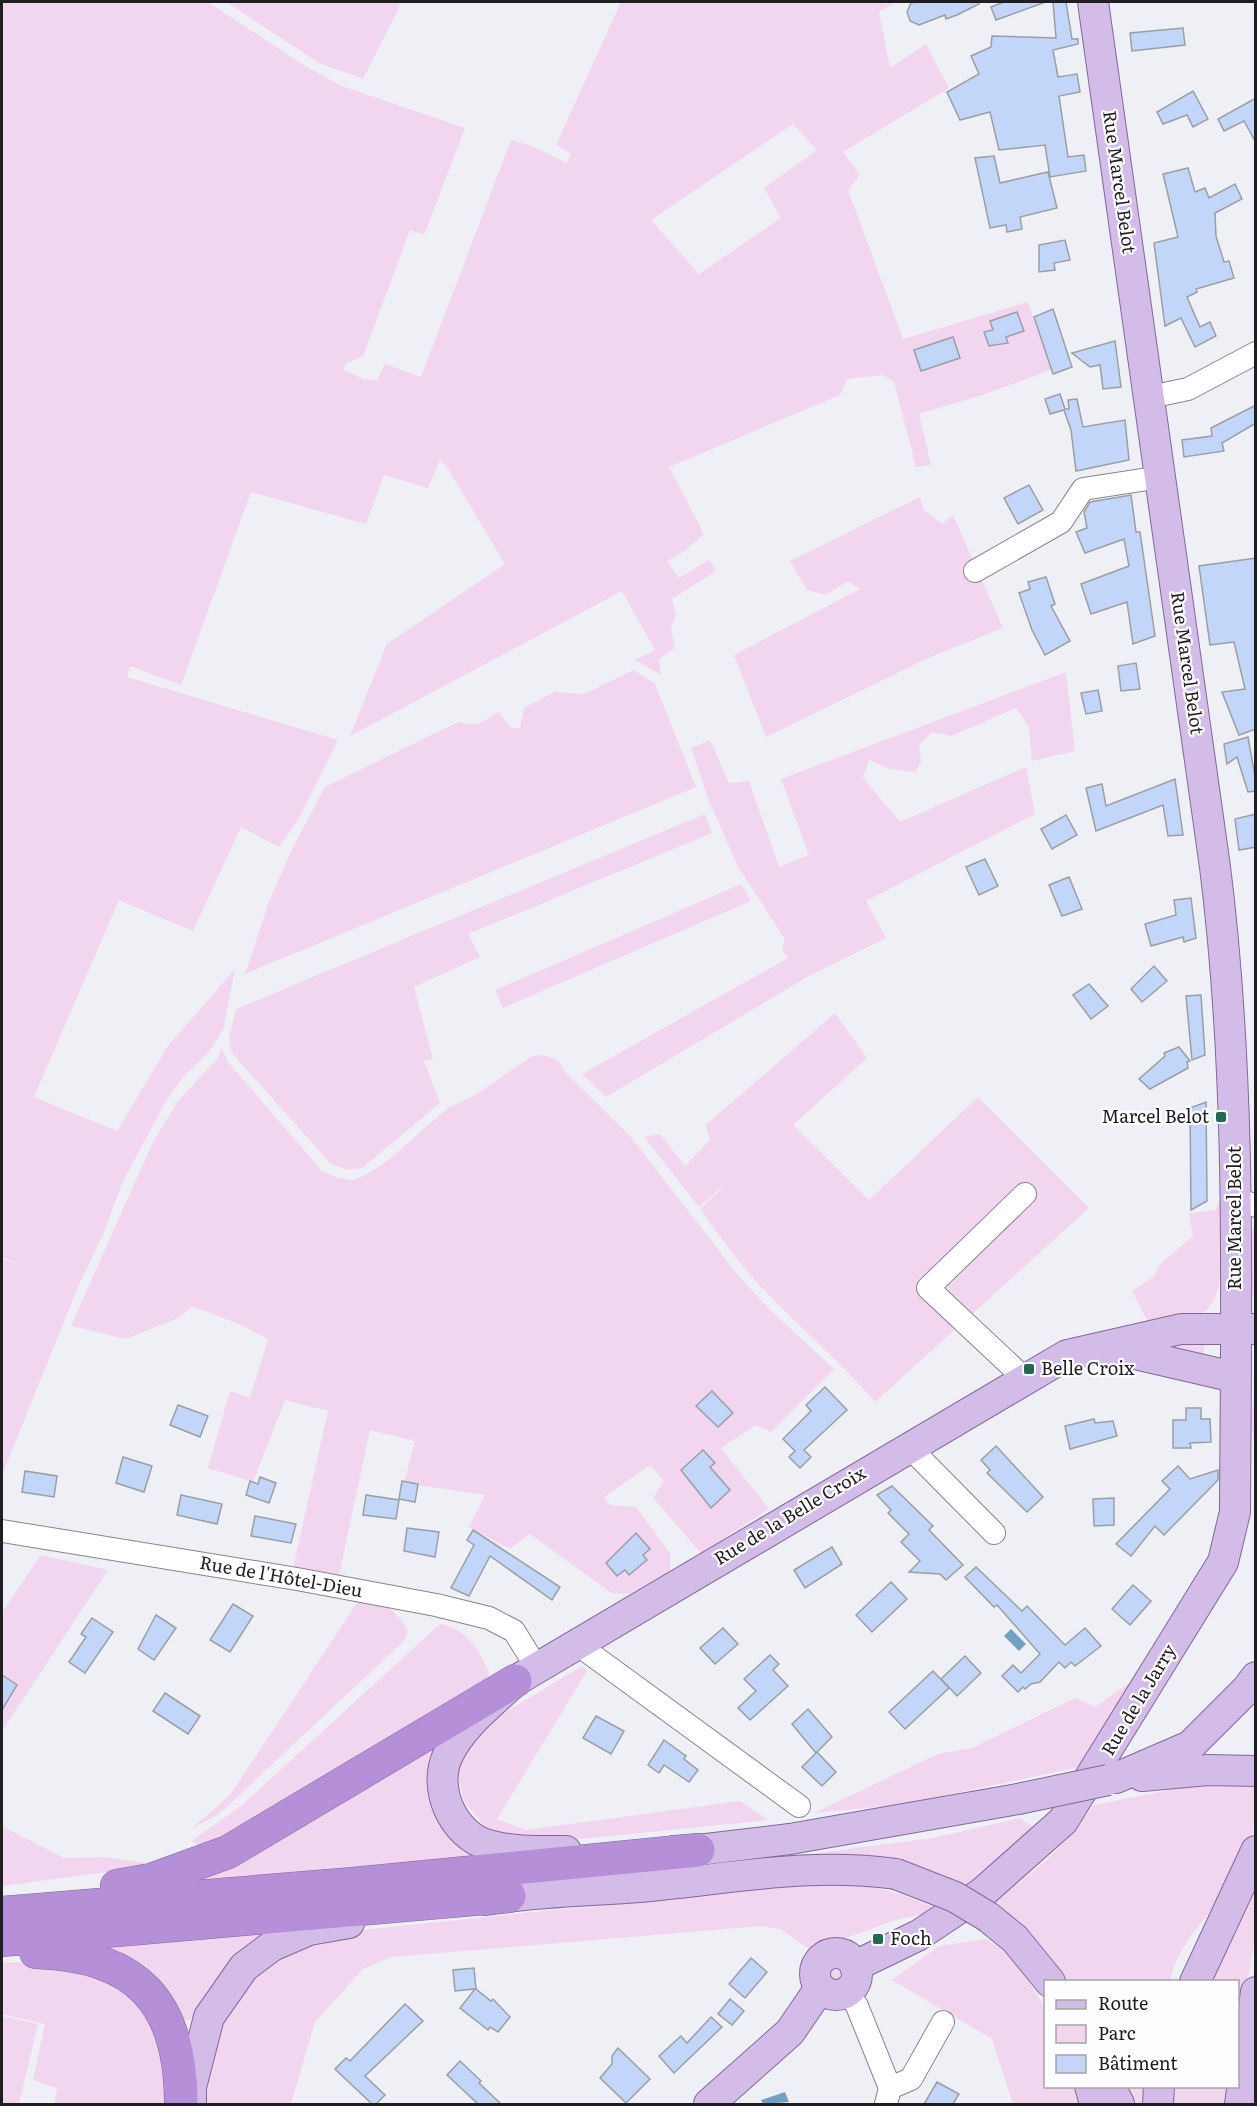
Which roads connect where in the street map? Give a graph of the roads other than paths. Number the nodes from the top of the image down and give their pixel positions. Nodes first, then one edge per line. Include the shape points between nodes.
1 (1093, 2) edge
2 (1256, 353) edge
3 (1150, 397) junction
4 (1161, 477) junction
5 (975, 571) dead end
6 (1025, 1194) dead end
7 (1245, 1202) edge
8 (1245, 1317) edge
9 (1067, 1355) junction
10 (1234, 1377) junction
11 (1025, 1379) junction
12 (908, 1446) junction
13 (2, 1531) edge
14 (994, 1533) dead end
15 (577, 1644) junction
16 (526, 1674) junction
17 (1256, 1677) edge
18 (1256, 1771) edge
19 (1112, 1779) junction
20 (799, 1806) dead end
21 (698, 1850) junction
22 (1256, 1851) edge
23 (509, 1896) junction
24 (2, 1904) edge
25 (2, 1913) edge
26 (2, 1940) edge
27 (2, 1951) edge
28 (1048, 1980) edge
29 (1196, 1980) edge
30 (841, 1982) junction
31 (1256, 1992) edge
32 (943, 2022) dead end
33 (1091, 2088) edge
34 (1111, 2088) edge
35 (1158, 2088) edge
36 (888, 2096) edge
37 (181, 2104) edge
38 (191, 2104) edge
39 (709, 2104) edge
40 (1095, 2104) edge
41 (1119, 2104) edge
42 (1158, 2104) edge
43 (1240, 2104) edge

1 - 3 main road, Rue Marcel Belot
2 - 3 street via 1188,389
3 - 4 main road, Rue Marcel Belot
4 - 5 street via 1083,489 1061,522
4 - 7 main road, Rue Marcel Belot via 1217,878 1229,997 1236,1135
6 - 11 street via 928,1288
7 - 8 main road, Rue Marcel Belot
8 - 9 main road, Rue de la Belle Croix
8 - 10 main road, Rue de la Jarry
9 - 10 main road, Rue de la Belle Croix via 1126,1352
9 - 11 main road, Rue de la Belle Croix
10 - 30 main road, Rue de la Jarry via 1235,1512 1223,1562 1071,1809 1043,1840 982,1893
11 - 12 main road, Rue de la Belle Croix
12 - 14 street
12 - 15 main road, Rue de la Belle Croix
13 - 16 street, Rue de l'Hôtel-Dieu via 297,1579 489,1618 513,1631
15 - 16 main road, Rue de la Belle Croix
15 - 20 street
16 - 21 main road, Rue de la Belle Croix via 464,1731 447,1756 442,1777 446,1803 456,1822 487,1845 528,1851
16 - 24 highway via 228,1852 151,1880
17 - 19 main road via 1190,1746
18 - 19 main road via 1208,1770
19 - 21 main road, Rue de la Belle Croix, bridge via 790,1839
21 - 25 highway
22 - 29 main road
23 - 26 highway
23 - 28 main road, bridge via 650,1886 795,1869 854,1868 896,1874 936,1888 988,1917 1015,1939
23 - 38 main road via 309,1930 272,1947 244,1967 209,2017 191,2087
27 - 37 highway via 70,1953 118,1968 153,1995 172,2029
30 - 36 street via 857,2006
30 - 39 main road, Rue de la Jarry
31 - 43 main road
32 - 36 street via 911,2079
33 - 40 main road
34 - 41 main road
35 - 42 main road

